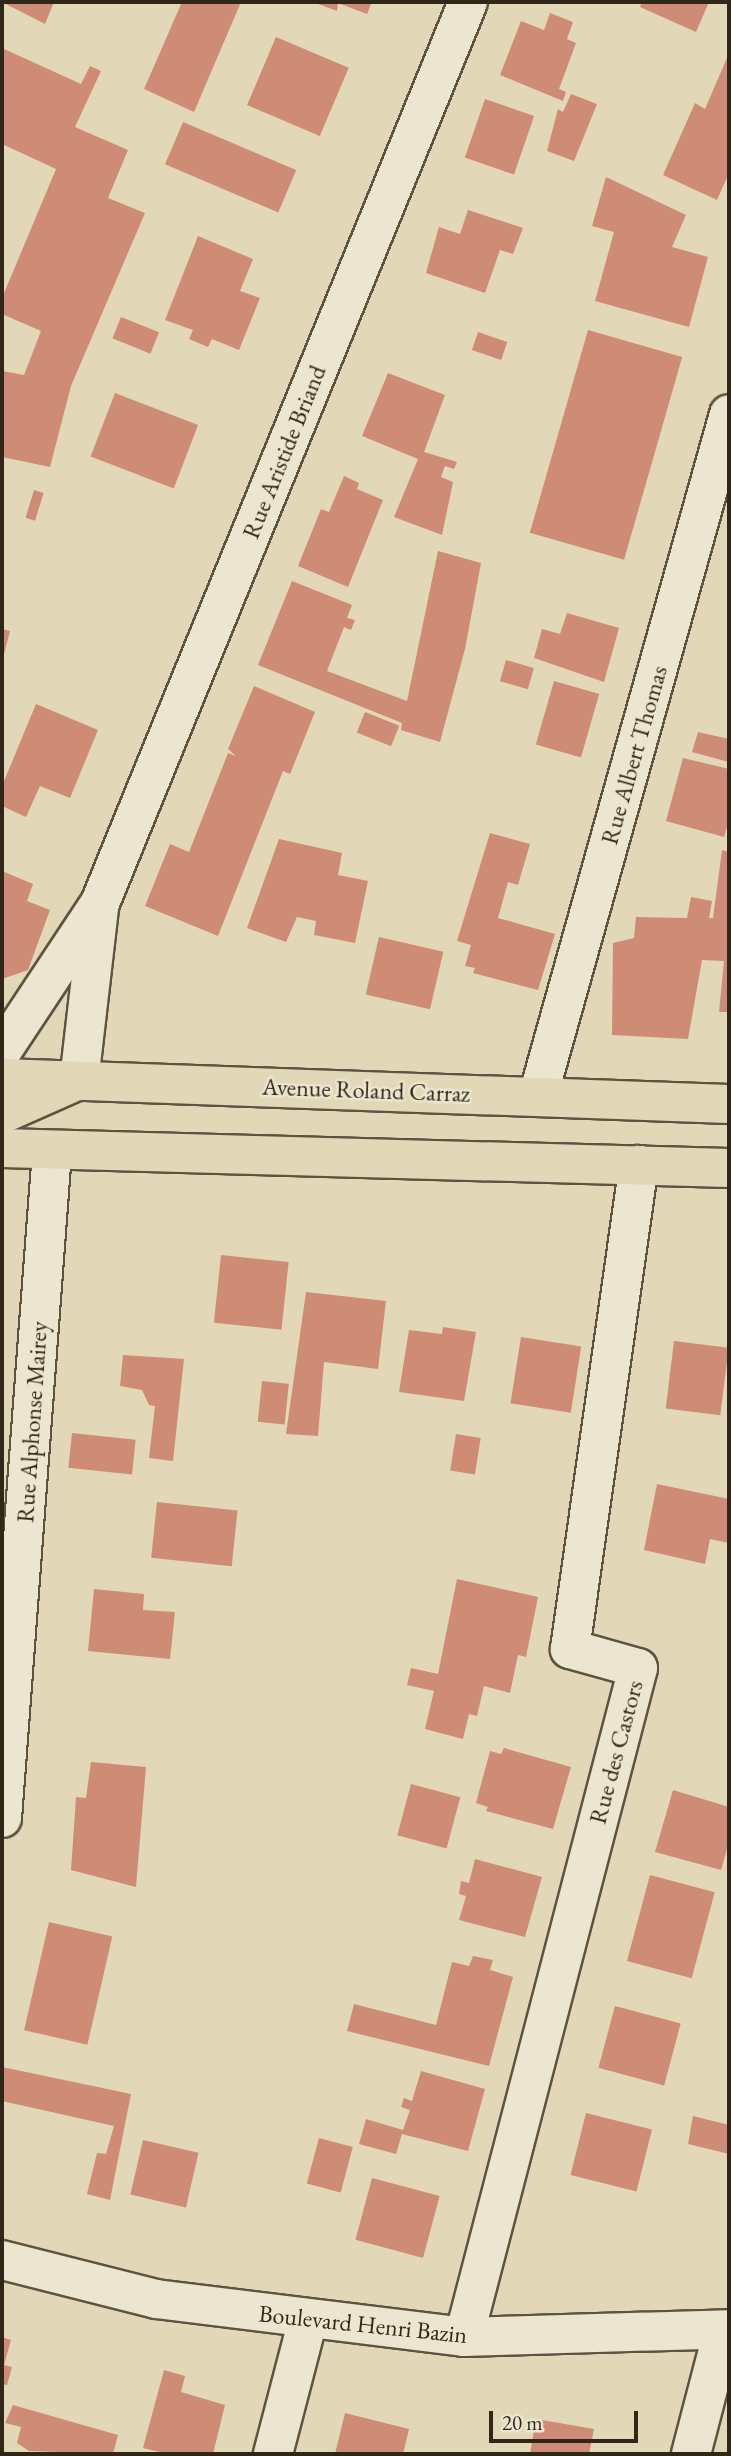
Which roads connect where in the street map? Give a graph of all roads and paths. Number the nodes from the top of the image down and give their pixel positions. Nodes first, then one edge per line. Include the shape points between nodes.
1 (468, 2) edge
2 (729, 414) edge
3 (100, 903) junction
4 (2, 1051) edge
5 (2, 1078) edge
6 (79, 1081) junction
7 (538, 1096) junction
8 (729, 1104) edge
9 (2, 1114) edge
10 (2, 1148) edge
11 (52, 1151) junction
12 (639, 1165) junction
13 (729, 1168) edge
14 (2, 1818) edge
15 (2, 2260) edge
16 (308, 2320) junction
17 (726, 2330) edge
18 (464, 2337) junction
19 (273, 2454) edge
20 (691, 2454) edge

1 - 3 street, Rue Aristide Briand
2 - 7 street, Rue Albert Thomas
3 - 4 street, Rue Aristide Briand
3 - 6 street, Rue Aristide Briand
5 - 6 main road, Avenue Roland Carraz
6 - 7 main road, Avenue Roland Carraz
6 - 9 main road
7 - 8 main road, Avenue Roland Carraz
10 - 11 main road
11 - 12 main road
11 - 14 street, Rue Alphonse Mairey
12 - 13 main road
12 - 18 street, Rue des Castors via 570,1649 638,1668
15 - 16 street, Boulevard Henri Bazin via 156,2299
16 - 18 street, Boulevard Henri Bazin
16 - 19 street
17 - 18 street, Boulevard Henri Bazin
17 - 20 street

